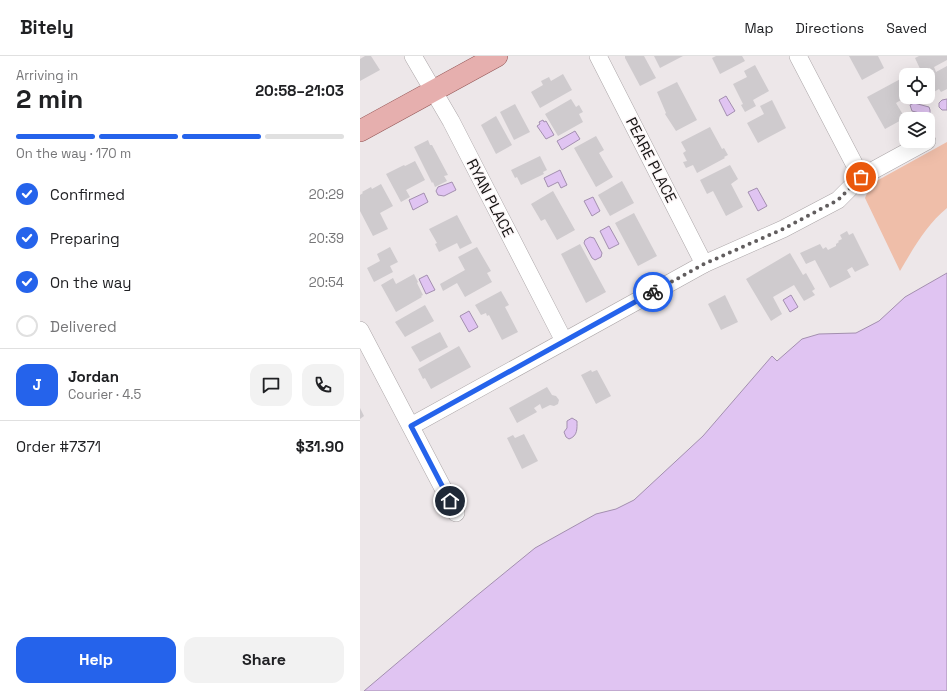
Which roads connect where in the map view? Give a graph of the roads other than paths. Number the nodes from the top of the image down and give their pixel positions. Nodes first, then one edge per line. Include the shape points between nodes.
1 (413, 56) edge
2 (497, 56) edge
3 (598, 56) edge
4 (798, 56) edge
5 (433, 90) junction
6 (360, 131) edge
7 (914, 148) edge
8 (861, 177) junction
9 (704, 264) junction
10 (361, 335) edge
11 (564, 342) junction
12 (411, 426) junction
13 (456, 513) dead end

1 - 5 street, RYAN PLACE
2 - 5 main road
3 - 9 street, PEARE PLACE
4 - 8 street
5 - 6 main road
5 - 11 street, RYAN PLACE via 451,120
7 - 8 street
8 - 9 street via 838,200 783,229
9 - 11 street
10 - 12 street
11 - 12 street
12 - 13 street

